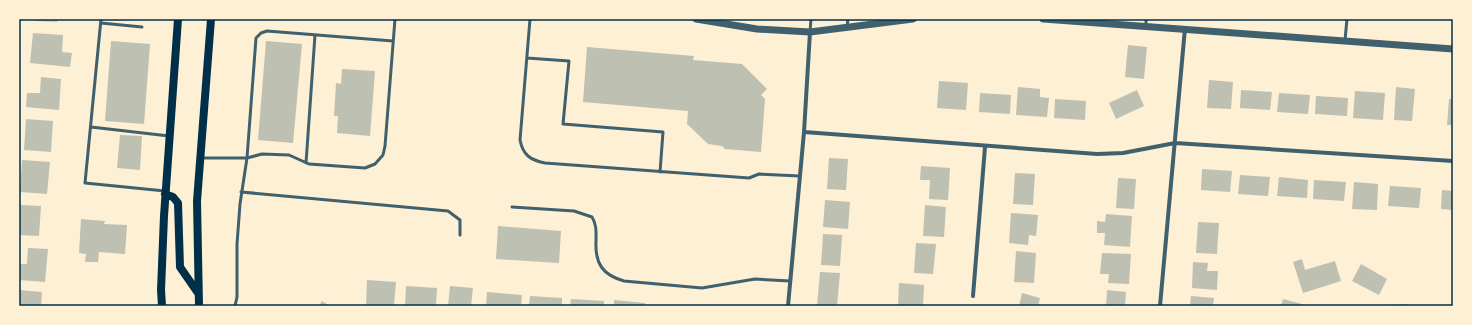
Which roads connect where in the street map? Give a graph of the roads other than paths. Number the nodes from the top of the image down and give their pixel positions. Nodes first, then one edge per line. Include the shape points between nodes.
1 (178, 19) edge
2 (211, 19) edge
3 (395, 19) edge
4 (530, 19) edge
5 (696, 19) edge
6 (811, 19) edge
7 (848, 19) edge
8 (913, 19) edge
9 (1043, 19) edge
10 (1051, 19) edge
11 (1347, 19) edge
12 (706, 20) edge
13 (101, 21) edge
14 (1146, 22) edge
15 (142, 27) dead end
16 (848, 27) junction
17 (1184, 28) junction
18 (810, 32) junction
19 (315, 35) junction
20 (1345, 40) junction
21 (393, 41) junction
22 (1453, 49) edge
23 (527, 58) junction
24 (92, 127) junction
25 (804, 132) junction
26 (169, 136) junction
27 (1175, 143) junction
28 (985, 147) junction
29 (200, 158) junction
30 (247, 158) junction
31 (1453, 161) edge
32 (306, 163) junction
33 (660, 172) junction
34 (800, 176) junction
35 (165, 192) junction
36 (242, 192) junction
37 (512, 207) dead end
38 (460, 235) dead end
39 (790, 281) junction
40 (199, 294) junction
41 (973, 296) dead end
42 (162, 306) edge
43 (199, 306) edge
44 (235, 306) edge
45 (788, 306) edge
46 (1160, 306) edge

1 - 26 main road
2 - 29 main road
3 - 21 lane
4 - 23 lane
5 - 12 street
6 - 18 lane
7 - 16 lane
8 - 16 street
9 - 10 street
10 - 14 street
11 - 20 lane
12 - 18 street via 756,29
13 - 15 lane
13 - 24 lane
14 - 17 street
16 - 18 street
17 - 20 street
17 - 27 street
18 - 25 street
19 - 21 lane
19 - 30 lane via 267,31 256,38
19 - 32 lane
20 - 22 street
21 - 32 lane via 383,155 374,164 365,168
23 - 33 lane via 520,140 521,148 527,156 534,161 545,163
23 - 33 lane via 569,61 563,124 663,132
24 - 26 lane
24 - 35 lane via 85,183
25 - 28 street
25 - 34 street
26 - 35 main road
27 - 28 street via 1122,153 1097,154
27 - 31 street
27 - 46 street
28 - 41 street
29 - 30 lane
29 - 40 main road via 197,201
30 - 32 lane via 262,154 289,155
30 - 36 lane
33 - 34 lane via 749,178 759,174
34 - 39 street
35 - 40 main road via 178,203 180,267
35 - 42 main road
36 - 38 lane via 448,211 460,220
36 - 44 lane via 237,244 238,297
37 - 39 lane via 574,211 592,217 596,223 596,253 599,262 608,275 624,281 702,288 755,279
39 - 45 street
40 - 43 main road

